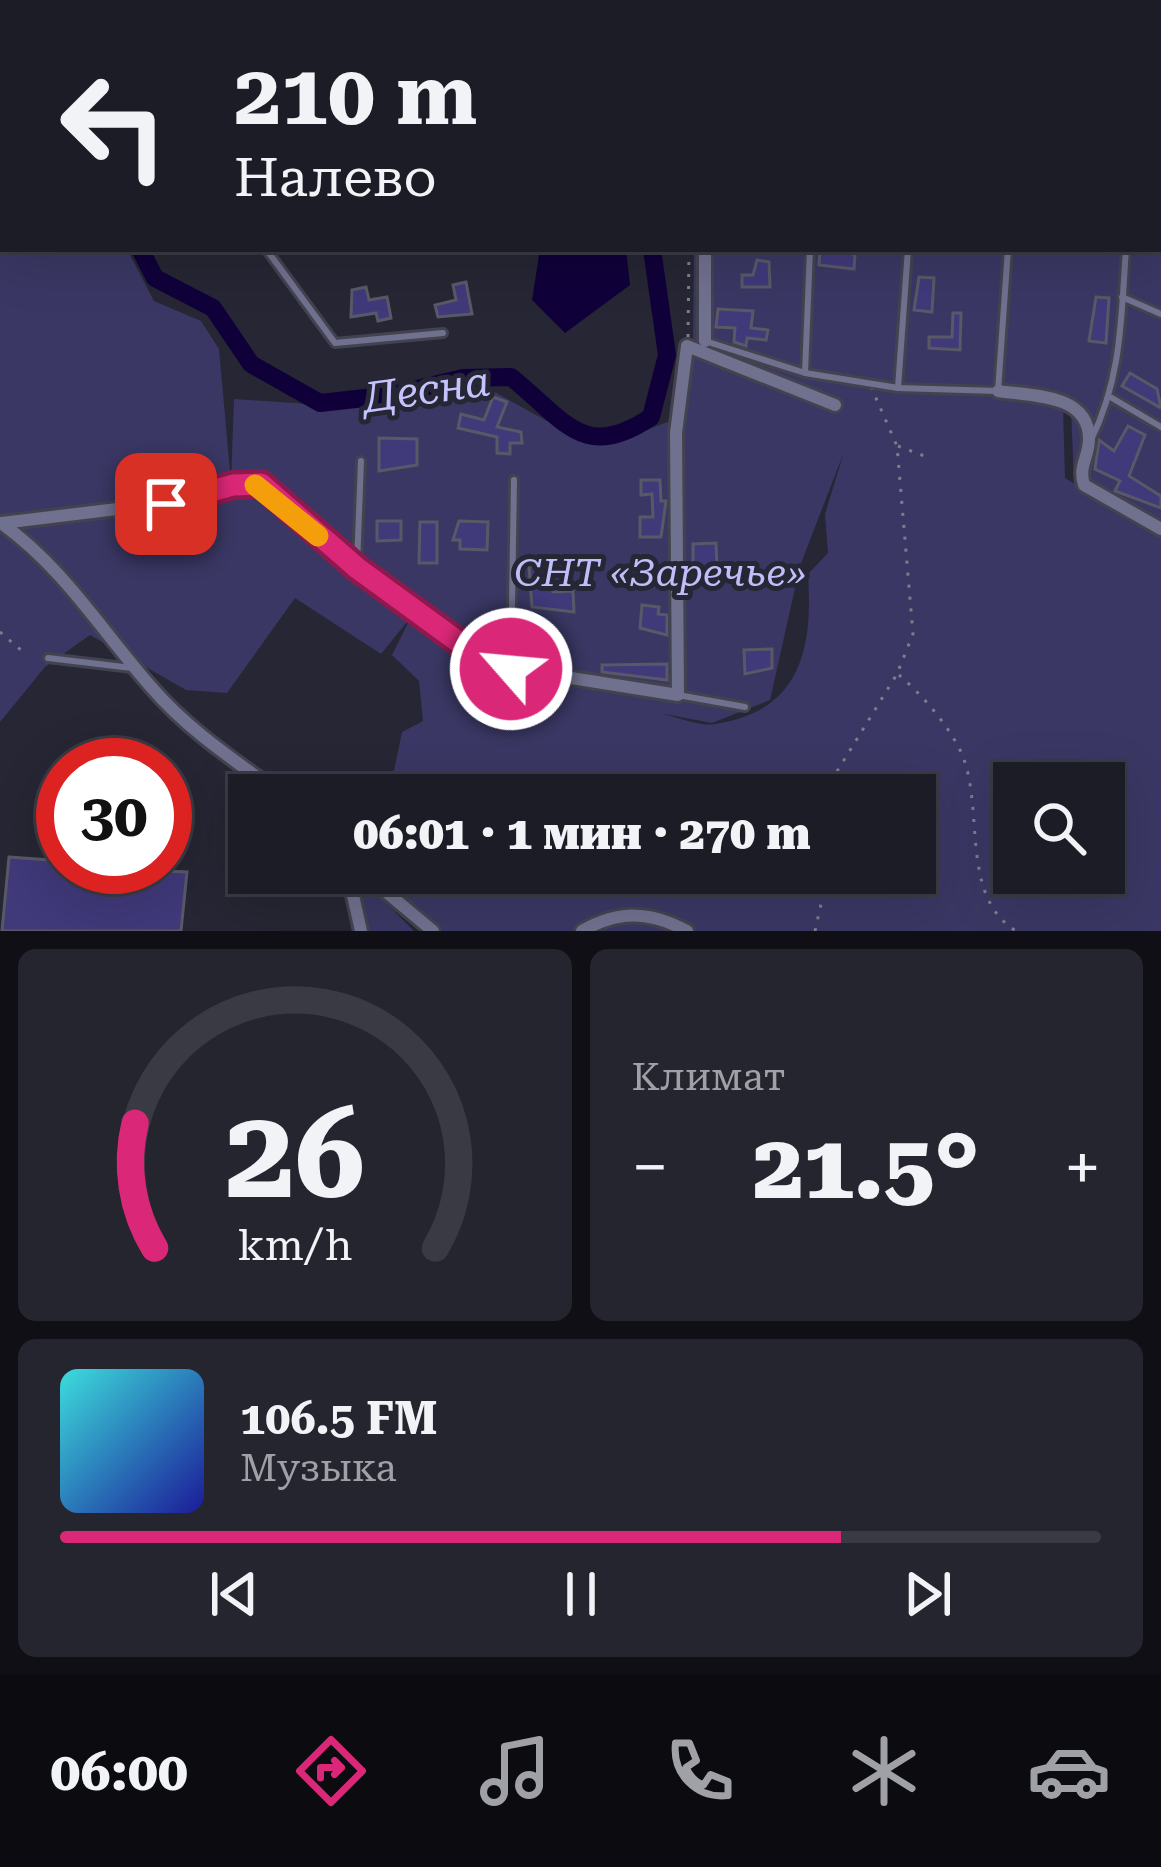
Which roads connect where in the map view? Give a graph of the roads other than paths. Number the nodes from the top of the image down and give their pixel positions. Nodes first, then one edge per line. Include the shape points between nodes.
1 (268, 252) edge
2 (705, 252) edge
3 (810, 252) edge
4 (908, 252) edge
5 (1008, 252) edge
6 (1126, 252) edge
7 (1122, 297) junction
8 (1161, 314) edge
9 (443, 333) dead end
10 (705, 341) joint
11 (805, 374) junction
12 (898, 388) junction
13 (998, 391) junction
14 (1112, 398) junction
15 (835, 405) dead end
16 (1161, 427) edge
17 (1089, 443) junction
18 (361, 461) dead end
19 (514, 480) dead end
20 (1, 523) edge
21 (1161, 530) edge
22 (357, 568) junction
23 (47, 658) dead end
24 (136, 668) junction
25 (511, 669) junction
26 (678, 695) junction
27 (746, 706) dead end
28 (254, 774) edge
29 (353, 894) edge
30 (389, 894) edge
31 (361, 931) edge
32 (433, 931) edge
33 (582, 931) edge
34 (687, 931) edge

1 - 9 lane via 335,343
2 - 10 street
3 - 11 lane
4 - 12 lane
5 - 13 lane
6 - 7 lane
7 - 8 lane
7 - 14 lane
10 - 11 lane
11 - 12 lane
12 - 13 lane
13 - 17 street via 1065,400
14 - 16 lane
14 - 17 lane
15 - 26 street via 687,346 676,433
17 - 21 street via 1081,468 1089,491
18 - 22 lane
19 - 25 lane
20 - 22 street via 261,484
20 - 24 street via 46,556
22 - 25 street via 490,665
23 - 24 lane
24 - 28 street via 195,730
25 - 26 street
26 - 27 lane
29 - 31 street
30 - 32 street
33 - 34 street via 642,914

